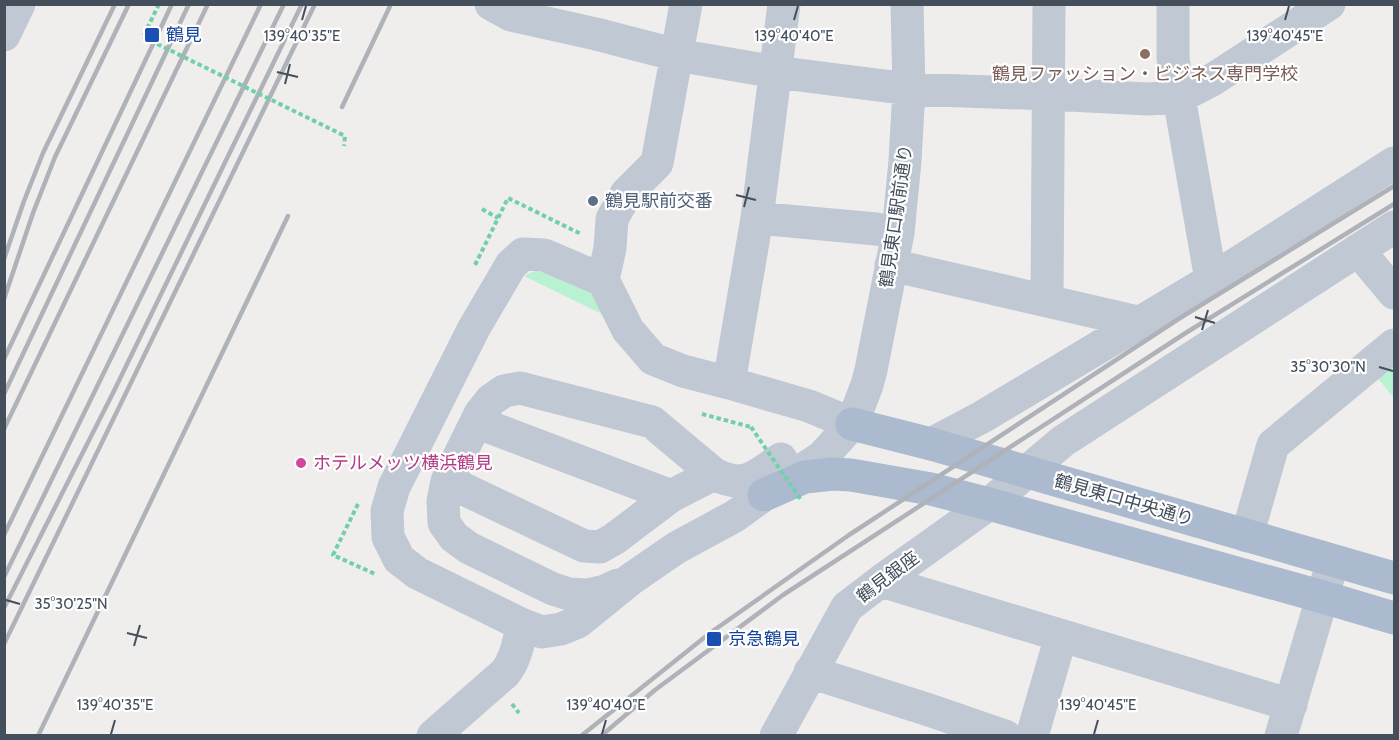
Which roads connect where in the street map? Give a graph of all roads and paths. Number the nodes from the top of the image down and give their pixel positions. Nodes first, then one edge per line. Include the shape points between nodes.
1 (159, 4) edge
2 (491, 4) edge
3 (686, 4) edge
4 (784, 4) edge
5 (907, 4) edge
6 (1049, 4) edge
7 (1173, 4) edge
8 (1329, 4) edge
9 (677, 55) junction
10 (775, 72) junction
11 (909, 90) junction
12 (1049, 94) junction
13 (1179, 97) junction
14 (344, 146) dead end
15 (1395, 163) edge
16 (1336, 201) junction
17 (482, 209) dead end
18 (498, 218) dead end
19 (757, 218) junction
20 (1395, 227) edge
21 (898, 233) junction
22 (1363, 247) junction
23 (891, 265) junction
24 (603, 280) junction
25 (1211, 280) junction
26 (1395, 293) edge
27 (1047, 301) junction
28 (1138, 322) junction
29 (1395, 345) edge
30 (729, 383) junction
31 (702, 414) dead end
32 (476, 422) junction
33 (852, 424) junction
34 (931, 444) junction
35 (1026, 472) junction
36 (714, 474) junction
37 (447, 481) junction
38 (931, 489) junction
39 (764, 495) junction
40 (671, 496) junction
41 (801, 500) dead end
42 (989, 504) junction
43 (1247, 536) junction
44 (1333, 561) junction
45 (630, 579) junction
46 (1395, 579) edge
47 (880, 581) junction
48 (1323, 597) junction
49 (1395, 618) edge
50 (523, 626) junction
51 (1061, 636) junction
52 (810, 672) junction
53 (1286, 720) edge
54 (924, 723) edge
55 (433, 735) edge
56 (776, 735) edge
57 (1005, 735) edge
58 (1032, 735) edge

1 - 14 path, bridge via 143,37 345,136
2 - 9 street via 511,15
3 - 9 street
4 - 10 street
5 - 11 street, 鶴見東口駅前通り
6 - 12 street
7 - 13 street via 1173,58
8 - 13 street
9 - 10 street
9 - 24 street via 657,163 626,194 612,219
10 - 11 street
10 - 19 street
11 - 12 street
11 - 21 street, 鶴見東口駅前通り
12 - 13 street
12 - 27 street
13 - 25 street
15 - 16 street
16 - 22 street
16 - 25 street
17 - 18 path
19 - 21 street
19 - 30 street
20 - 22 street, 鶴見銀座
21 - 23 street, 鶴見東口駅前通り
22 - 26 street
22 - 35 street, 鶴見銀座 via 1064,441
23 - 27 street
23 - 33 street, 鶴見東口駅前通り via 871,370
24 - 30 street via 628,330 653,359
24 - 50 street via 544,255 523,254 511,265 474,328 394,487 387,511 388,537 399,559 417,573
25 - 28 street
27 - 28 street
28 - 34 street
29 - 43 street via 1273,445
30 - 33 street via 809,406
31 - 41 path, bridge via 751,427
32 - 36 street via 491,400 504,391 537,391 652,422
32 - 37 street
32 - 40 street
33 - 34 main road, 鶴見東口中央通り
33 - 36 street via 807,441 743,482
33 - 38 main road via 871,454 893,472
33 - 39 street via 822,457
34 - 35 main road, 鶴見東口中央通り
35 - 42 street, 鶴見銀座
35 - 43 main road, 鶴見東口中央通り
36 - 40 street
37 - 40 street via 584,546 600,547 614,539
37 - 45 street via 442,501 444,523 469,548 569,594 605,591
38 - 39 main road via 832,474 805,477
38 - 42 main road
39 - 45 street
42 - 47 street, 鶴見銀座
42 - 48 main road
43 - 44 main road, 鶴見東口中央通り
44 - 46 main road, 鶴見東口中央通り
44 - 48 street
45 - 50 street via 569,626 542,632
47 - 51 street
47 - 52 street, 鶴見銀座 via 847,607
48 - 49 main road
48 - 53 street
50 - 55 street via 511,665
51 - 53 street
51 - 58 street
52 - 54 street
52 - 56 street, 鶴見銀座
54 - 57 street

